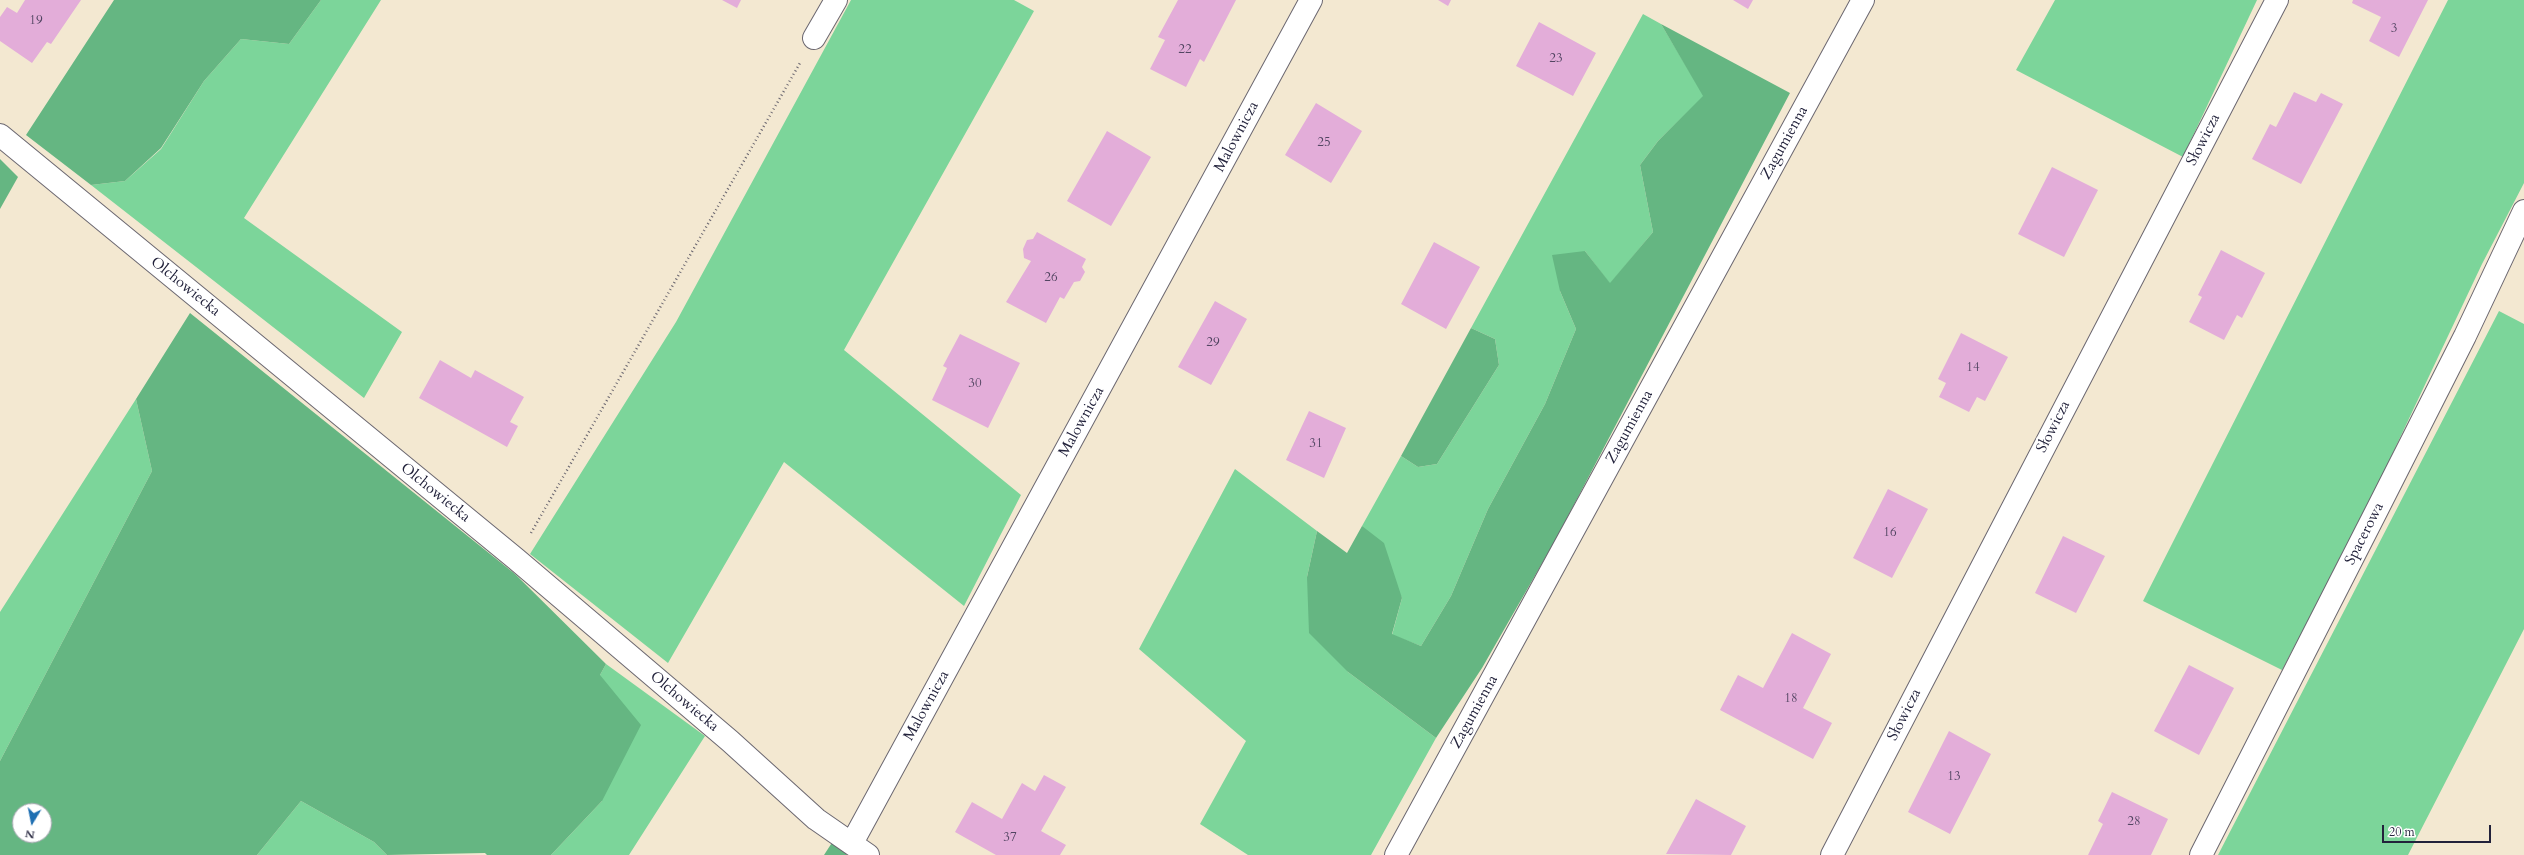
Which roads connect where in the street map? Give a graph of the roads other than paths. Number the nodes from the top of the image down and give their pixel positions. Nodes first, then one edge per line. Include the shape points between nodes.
1 (836, 0) edge
2 (1311, 0) edge
3 (1863, 0) edge
4 (2277, 0) edge
5 (817, 33) road end
6 (0, 135) edge
7 (2524, 211) edge
8 (860, 849) edge
9 (1396, 855) edge
10 (1832, 855) edge
11 (2201, 855) edge

1 - 5 street
2 - 8 street, Malownicza
3 - 9 street, Zagumienna
4 - 10 street, Słowicza
6 - 8 street, Olchowiecka via 516,559 730,741 816,819
7 - 11 street, Spacerowa via 2403,460

